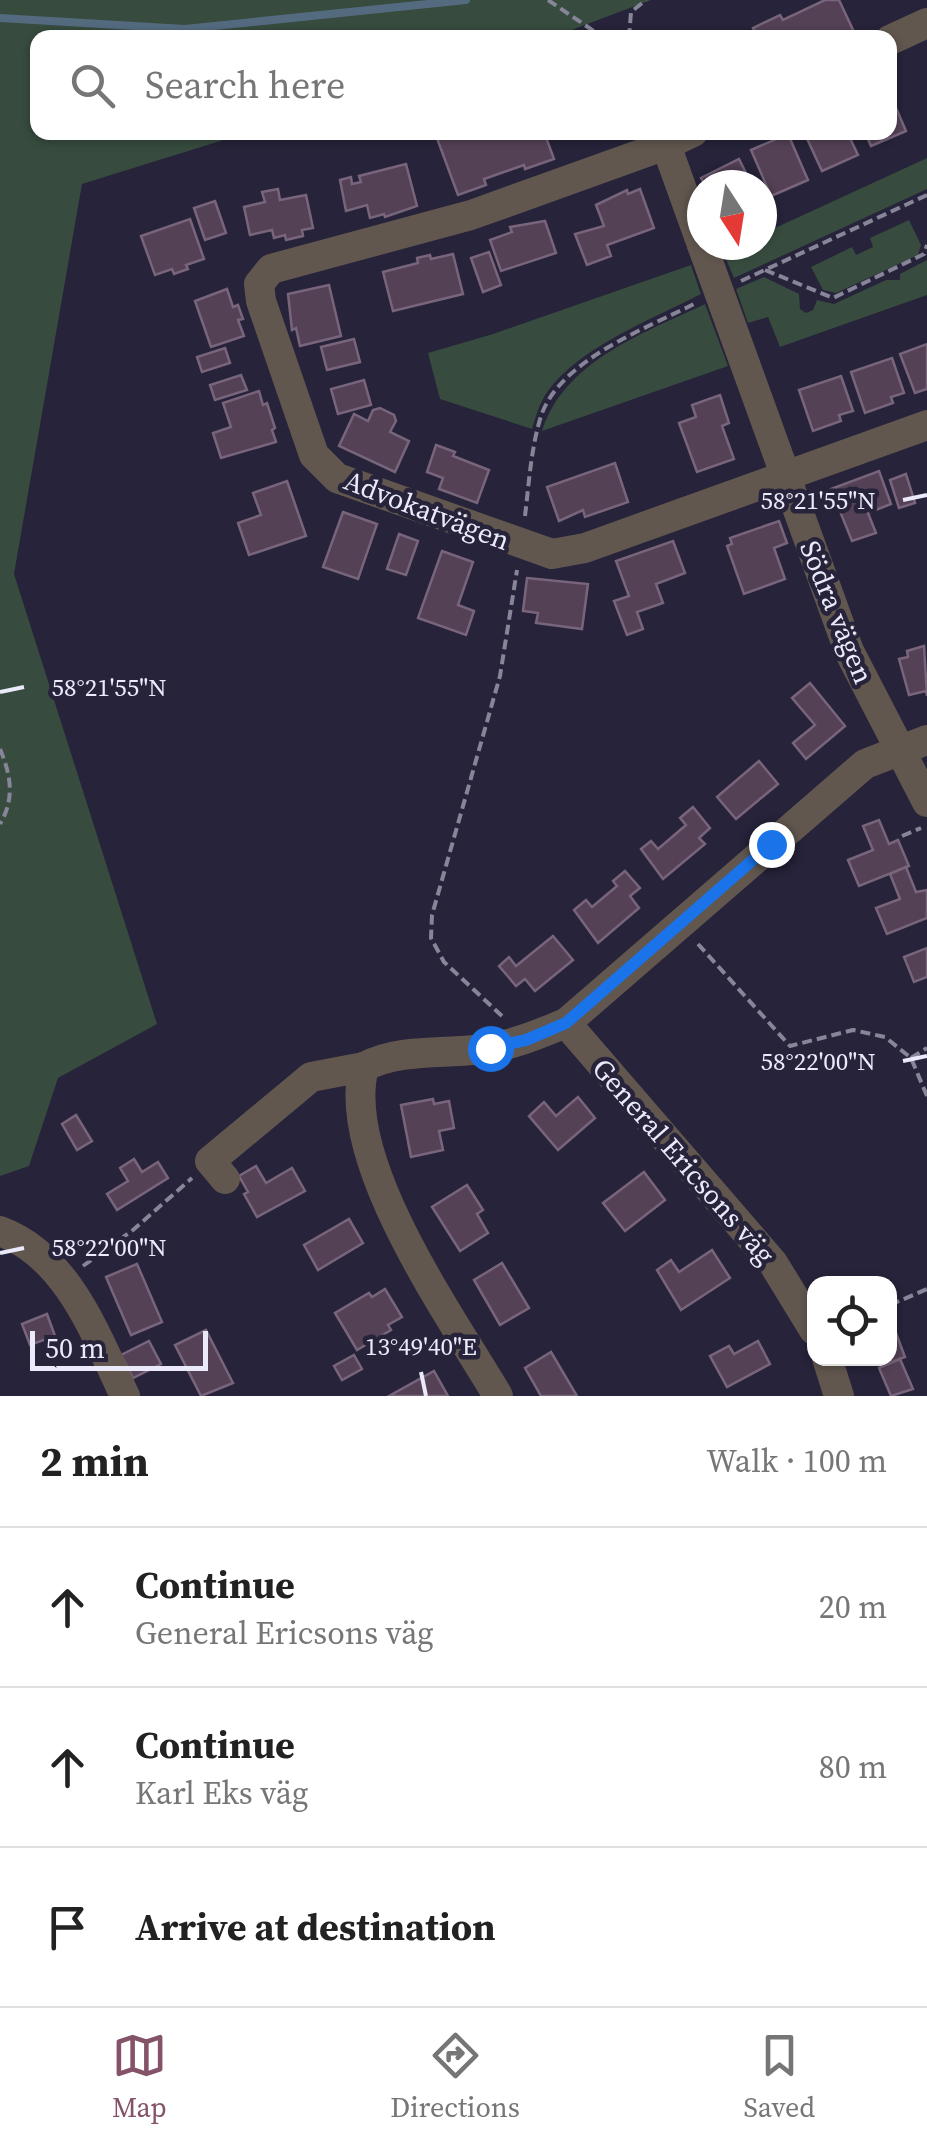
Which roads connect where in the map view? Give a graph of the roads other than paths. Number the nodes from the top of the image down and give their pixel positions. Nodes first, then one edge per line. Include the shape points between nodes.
1 (927, 22) edge
2 (897, 37) edge
3 (676, 140) edge
4 (679, 140) edge
5 (687, 176) edge
6 (707, 260) edge
7 (927, 425) edge
8 (785, 474) junction
9 (927, 740) edge
10 (897, 750) junction
11 (926, 814) edge
12 (566, 1023) junction
13 (364, 1067) junction
14 (218, 1170) road end
15 (0, 1230) edge
16 (807, 1319) edge
17 (830, 1366) edge
18 (125, 1396) edge
19 (498, 1396) edge
20 (839, 1396) edge

1 - 2 street
3 - 8 street, Advokatvägen via 471,215 272,269 260,284 261,301 314,454 337,478 552,554
4 - 5 street, Södra vägen
6 - 8 street, Södra vägen
7 - 8 street
8 - 10 street, Södra vägen via 849,651
9 - 10 street
10 - 11 street, Södra vägen
10 - 12 street via 865,764
12 - 13 street via 490,1048 381,1058
12 - 16 street, General Ericsons väg via 772,1263
13 - 14 street via 311,1077
13 - 19 street via 358,1088 376,1180
15 - 18 street via 64,1280
17 - 20 street

